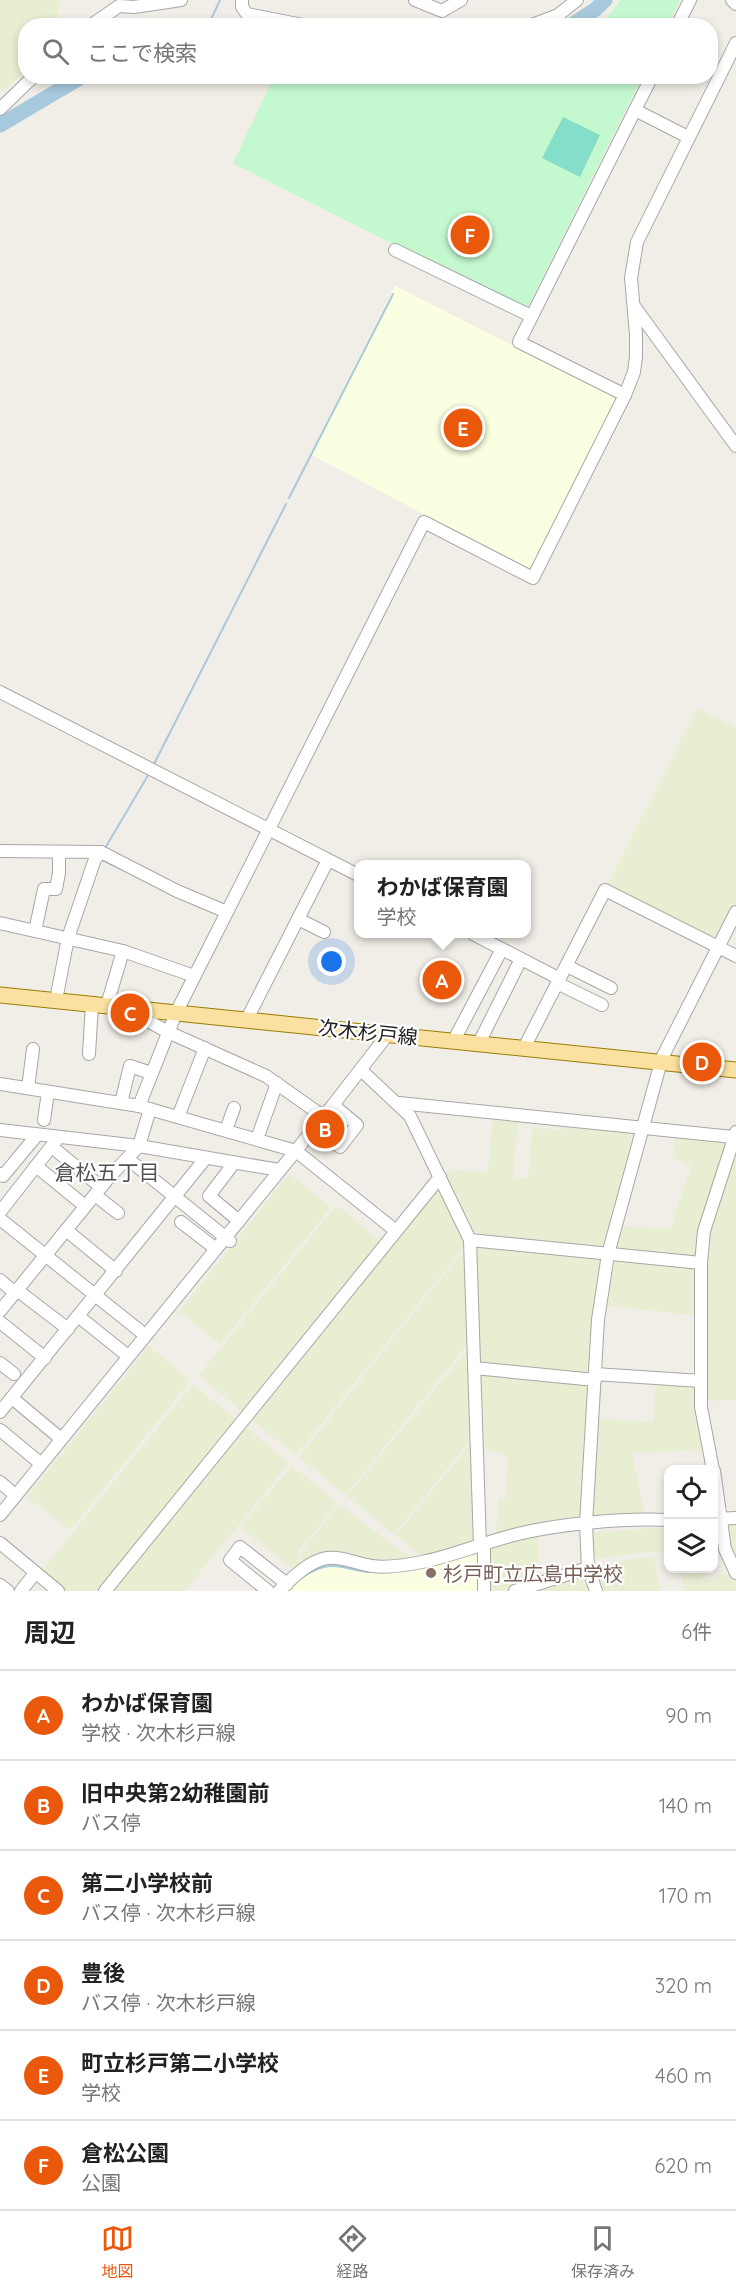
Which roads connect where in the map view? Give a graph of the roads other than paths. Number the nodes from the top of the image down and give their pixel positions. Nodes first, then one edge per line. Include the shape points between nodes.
1 (181, 0) edge
2 (242, 0) edge
3 (415, 0) edge
4 (460, 0) edge
5 (578, 0) edge
6 (690, 0) edge
7 (732, 0) edge
8 (120, 3) edge
9 (736, 4) edge
10 (100, 18) edge
11 (267, 18) edge
12 (550, 18) edge
13 (681, 18) edge
14 (736, 44) edge
15 (718, 79) edge
16 (25, 84) edge
17 (648, 84) edge
18 (715, 84) edge
19 (3, 103) edge
20 (635, 110) junction
21 (688, 137) junction
22 (395, 250) dead end
23 (633, 306) junction
24 (531, 316) junction
25 (625, 395) junction
26 (736, 446) edge
27 (0, 692) edge
28 (0, 701) edge
29 (268, 833) junction
30 (0, 851) edge
31 (60, 852) junction
32 (102, 852) junction
33 (328, 860) junction
34 (354, 873) edge
35 (226, 912) junction
36 (736, 912) edge
37 (297, 919) junction
38 (0, 923) edge
39 (736, 926) edge
40 (35, 931) junction
41 (324, 932) dead end
42 (68, 938) junction
43 (481, 938) edge
44 (721, 948) junction
45 (502, 949) junction
46 (123, 951) junction
47 (736, 956) edge
48 (521, 959) junction
49 (567, 966) junction
50 (194, 976) junction
51 (559, 981) junction
52 (611, 988) dead end
53 (0, 995) edge
54 (56, 1000) junction
55 (107, 1005) junction
56 (602, 1005) dead end
57 (176, 1013) junction
58 (247, 1019) junction
59 (168, 1032) junction
60 (388, 1034) junction
61 (454, 1040) junction
62 (479, 1043) junction
63 (205, 1048) junction
64 (524, 1048) junction
65 (33, 1049) dead end
66 (89, 1054) dead end
67 (664, 1063) junction
68 (361, 1070) junction
69 (736, 1070) edge
70 (151, 1073) junction
71 (277, 1083) junction
72 (0, 1084) edge
73 (28, 1088) junction
74 (48, 1092) junction
75 (121, 1103) junction
76 (399, 1103) junction
77 (333, 1105) junction
78 (145, 1108) junction
79 (234, 1108) dead end
80 (178, 1117) junction
81 (324, 1117) junction
82 (44, 1120) dead end
83 (315, 1128) junction
84 (643, 1128) junction
85 (0, 1130) edge
86 (226, 1130) junction
87 (735, 1134) edge
88 (37, 1135) junction
89 (257, 1139) junction
90 (55, 1142) junction
91 (139, 1146) junction
92 (296, 1151) junction
93 (128, 1159) junction
94 (205, 1159) junction
95 (234, 1163) junction
96 (36, 1166) junction
97 (279, 1170) junction
98 (0, 1174) edge
99 (440, 1177) junction
100 (98, 1191) junction
101 (175, 1197) junction
102 (85, 1206) junction
103 (0, 1212) edge
104 (118, 1213) dead end
105 (0, 1219) edge
106 (239, 1221) junction
107 (181, 1222) dead end
108 (66, 1230) junction
109 (396, 1231) junction
110 (228, 1240) junction
111 (470, 1240) junction
112 (216, 1249) junction
113 (608, 1254) junction
114 (45, 1255) junction
115 (700, 1263) junction
116 (116, 1270) junction
117 (0, 1280) edge
118 (16, 1291) junction
119 (96, 1295) junction
120 (0, 1311) edge
121 (78, 1316) junction
122 (0, 1322) edge
123 (68, 1329) junction
124 (145, 1335) junction
125 (128, 1356) junction
126 (45, 1358) junction
127 (0, 1363) edge
128 (474, 1368) junction
129 (14, 1374) dead end
130 (595, 1377) junction
131 (701, 1381) junction
132 (5, 1403) edge
133 (0, 1430) edge
134 (60, 1438) junction
135 (40, 1463) junction
136 (712, 1465) edge
137 (0, 1482) edge
138 (13, 1502) junction
139 (0, 1515) edge
140 (736, 1518) edge
141 (718, 1519) edge
142 (664, 1520) edge
143 (718, 1523) edge
144 (586, 1524) junction
145 (0, 1543) edge
146 (482, 1545) junction
147 (588, 1568) junction
148 (35, 1573) junction
149 (736, 1573) edge
150 (0, 1585) edge
151 (283, 1587) edge
152 (8, 1591) edge
153 (21, 1591) edge
154 (58, 1591) edge
155 (105, 1591) edge
156 (268, 1591) edge
157 (484, 1591) edge
158 (515, 1591) edge
159 (596, 1591) edge

1 - 8 street via 134,7
2 - 11 street via 247,14
3 - 4 street via 442,11
5 - 12 street
6 - 13 street
7 - 9 street
8 - 10 street
14 - 15 street
16 - 19 street
17 - 20 street
18 - 21 street
20 - 21 street
20 - 24 street
21 - 23 street via 637,242 631,278
22 - 24 street
23 - 25 street via 636,357
23 - 26 street
24 - 25 street via 519,342
25 - 29 street via 533,578 424,522
27 - 29 street
28 - 29 street
29 - 33 street
29 - 35 street
30 - 31 street
31 - 32 street
31 - 40 street via 56,889 44,889
32 - 35 street
32 - 42 street via 95,859
33 - 34 street
33 - 37 street
35 - 50 street
36 - 44 street
37 - 41 street
37 - 58 street
38 - 40 street
39 - 44 street
40 - 42 street
42 - 46 street
42 - 54 street
43 - 45 street
44 - 47 street
44 - 49 street via 605,890
44 - 67 street
45 - 48 street
45 - 61 street
46 - 50 street
46 - 55 street
48 - 51 street
48 - 62 street
49 - 51 street
49 - 52 street
50 - 57 street
51 - 56 street
51 - 64 street
53 - 54 main road, 次木杉戸線
54 - 55 main road, 次木杉戸線
55 - 57 main road, 次木杉戸線
55 - 59 street
55 - 66 street
57 - 58 main road, 次木杉戸線
57 - 59 street
58 - 60 main road, 次木杉戸線
59 - 63 street
59 - 70 street
60 - 61 main road, 次木杉戸線
60 - 68 street
61 - 62 main road, 次木杉戸線
62 - 64 main road, 次木杉戸線
63 - 71 street
63 - 80 street
64 - 67 main road, 次木杉戸線
65 - 73 street
67 - 69 main road, 次木杉戸線
67 - 84 street
68 - 76 street
68 - 77 street
70 - 75 street via 130,1066
70 - 78 street
71 - 81 street via 295,1103
71 - 89 street
72 - 73 street
73 - 74 street
74 - 75 street
74 - 82 street
75 - 78 street
76 - 84 street
76 - 99 street via 410,1116
77 - 81 street
77 - 83 street via 357,1125 339,1147
78 - 80 street
78 - 91 street
79 - 86 street
80 - 86 street
81 - 83 street
83 - 92 street
84 - 87 street
84 - 113 street
85 - 88 street
86 - 89 street
87 - 115 street via 704,1231
88 - 90 street
88 - 98 street via 3,1176
89 - 92 street
90 - 91 street
90 - 96 street
90 - 100 street
91 - 93 street
91 - 94 street
92 - 97 street
92 - 109 street
93 - 100 street
93 - 101 street
94 - 95 street
94 - 101 street
95 - 97 street
95 - 106 street via 209,1196
96 - 102 street
96 - 103 street
97 - 106 street
99 - 109 street
99 - 111 street
100 - 102 street
100 - 104 street
101 - 110 street
101 - 116 street
102 - 108 street
105 - 114 street
106 - 110 street
107 - 112 street
108 - 114 street
108 - 116 street
109 - 155 street
110 - 112 street
111 - 113 street
111 - 128 street
112 - 124 street
113 - 115 street
113 - 130 street via 598,1320
114 - 118 street
114 - 119 street
115 - 131 street
116 - 119 street
117 - 118 street
118 - 120 street
118 - 123 street
119 - 121 street
119 - 124 street
121 - 123 street
121 - 125 street
122 - 126 street
123 - 126 street
124 - 125 street
125 - 134 street
126 - 132 street
127 - 129 street
128 - 130 street
128 - 146 street
130 - 131 street
130 - 144 street
131 - 136 street via 701,1407
132 - 134 street
133 - 135 street
134 - 135 street
135 - 138 street
137 - 138 street
138 - 139 street
140 - 141 street
142 - 144 street
143 - 149 street
144 - 146 street via 535,1530
144 - 147 street
145 - 148 street
146 - 151 street via 397,1565 375,1566 326,1558 307,1567
146 - 157 street
147 - 158 street
147 - 159 street
148 - 153 street
148 - 154 street
150 - 152 street
151 - 156 street via 240,1546 230,1560

